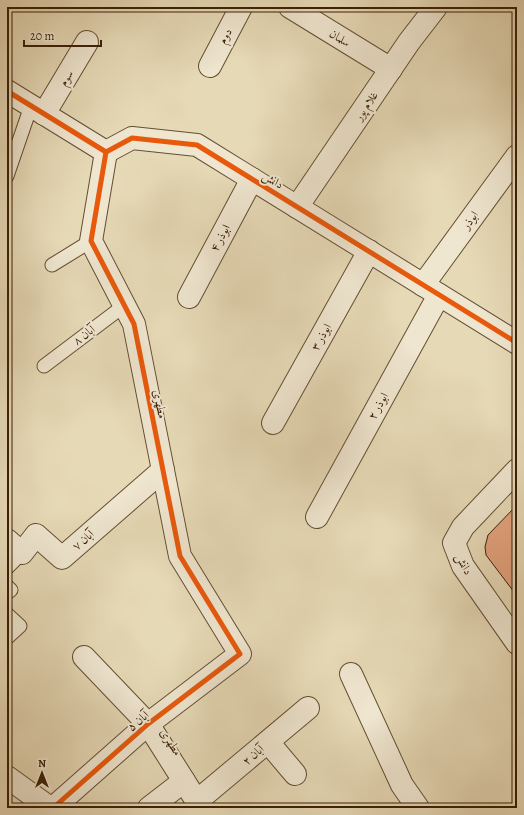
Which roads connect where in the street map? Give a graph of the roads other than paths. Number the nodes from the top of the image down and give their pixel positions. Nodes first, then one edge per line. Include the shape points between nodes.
1 (241, 7) edge
2 (436, 7) edge
3 (303, 10) edge
4 (87, 42) dead end
5 (210, 66) dead end
6 (391, 69) junction
7 (7, 91) edge
8 (38, 110) junction
9 (106, 152) junction
10 (517, 156) edge
11 (7, 176) edge
12 (252, 179) junction
13 (297, 207) junction
14 (91, 241) junction
15 (369, 251) junction
16 (52, 265) dead end
17 (431, 290) junction
18 (189, 297) dead end
19 (125, 305) junction
20 (517, 343) edge
21 (44, 366) dead end
22 (273, 422) dead end
23 (163, 470) junction
24 (517, 470) edge
25 (317, 517) dead end
26 (12, 554) edge
27 (7, 586) edge
28 (7, 593) edge
29 (7, 614) edge
30 (7, 638) edge
31 (517, 644) edge
32 (240, 654) joint
33 (84, 658) dead end
34 (352, 674) dead end
35 (308, 708) dead end
36 (148, 724) junction
37 (268, 742) junction
38 (295, 774) dead end
39 (7, 777) edge
40 (184, 781) junction
41 (199, 805) edge
42 (52, 808) edge
43 (149, 808) edge
44 (418, 808) edge

1 - 5 street, دوم
2 - 6 street, غلام پور
3 - 6 street, سلمان
4 - 8 street, سوم
6 - 13 street, غلام پور
7 - 8 street
8 - 9 street
8 - 11 lane
9 - 12 street, دانش via 132,138 197,145
9 - 14 street
10 - 17 street, ابوذر
12 - 13 street, دانش
12 - 18 street, ابوذر ۴
13 - 15 street, دانش
14 - 16 lane
14 - 19 street, مطهری
15 - 17 street, دانش
15 - 22 street, ابوذر ۳
17 - 20 street, دانش
17 - 25 street, ابوذر ۲
19 - 21 lane, آبان ۸
19 - 23 street, مطهری via 134,324
23 - 26 street, آبان ۷ via 62,558 36,535
23 - 32 street, مطهری via 180,556
24 - 31 street, دانش via 463,527 454,543 463,566
27 - 28 lane via 11,590
29 - 30 lane via 20,626
32 - 36 street, آبان ۵
33 - 36 street, مطهری
34 - 44 street via 402,785
35 - 37 street, آبان ۲
36 - 40 street, مطهری
36 - 42 street, آبان ۵
37 - 38 street
37 - 41 street, آبان ۲
39 - 42 street
40 - 41 street, مطهری
40 - 43 street

